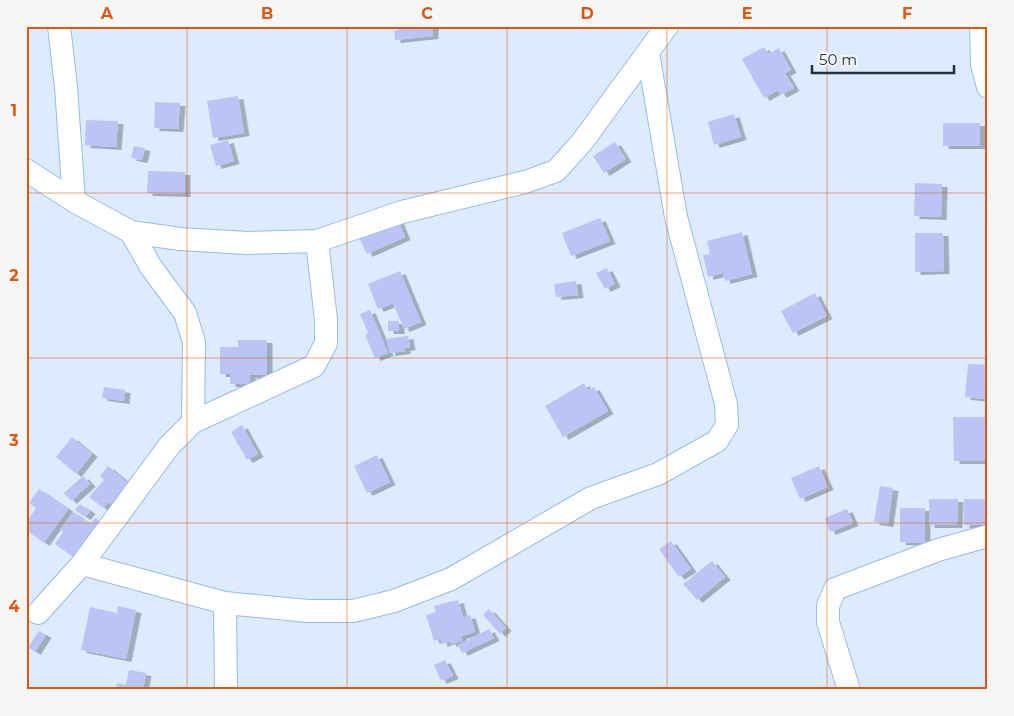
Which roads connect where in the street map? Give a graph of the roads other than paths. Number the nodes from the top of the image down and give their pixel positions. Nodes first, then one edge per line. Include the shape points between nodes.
1 (58, 26) edge
2 (667, 26) edge
3 (981, 26) edge
4 (648, 53) junction
5 (988, 88) edge
6 (26, 170) edge
7 (74, 201) junction
8 (131, 232) junction
9 (317, 241) junction
10 (193, 422) junction
11 (988, 536) edge
12 (82, 564) junction
13 (225, 603) junction
14 (38, 613) dead end
15 (226, 690) edge
16 (849, 690) edge

1 - 7 street
2 - 4 street
3 - 5 street via 982,64
4 - 9 street via 582,142 556,171 525,182 402,212
4 - 13 street via 676,217 726,404 727,425 717,441 658,474 591,498 452,579 394,601 353,611 308,611
6 - 7 street
7 - 8 street
8 - 9 street via 247,243
8 - 10 street via 151,267 185,313 194,342
9 - 10 street via 326,343 314,366
10 - 12 street via 169,446
11 - 16 street via 938,550 835,590 828,606 828,622
12 - 13 street
12 - 14 street
13 - 15 street

